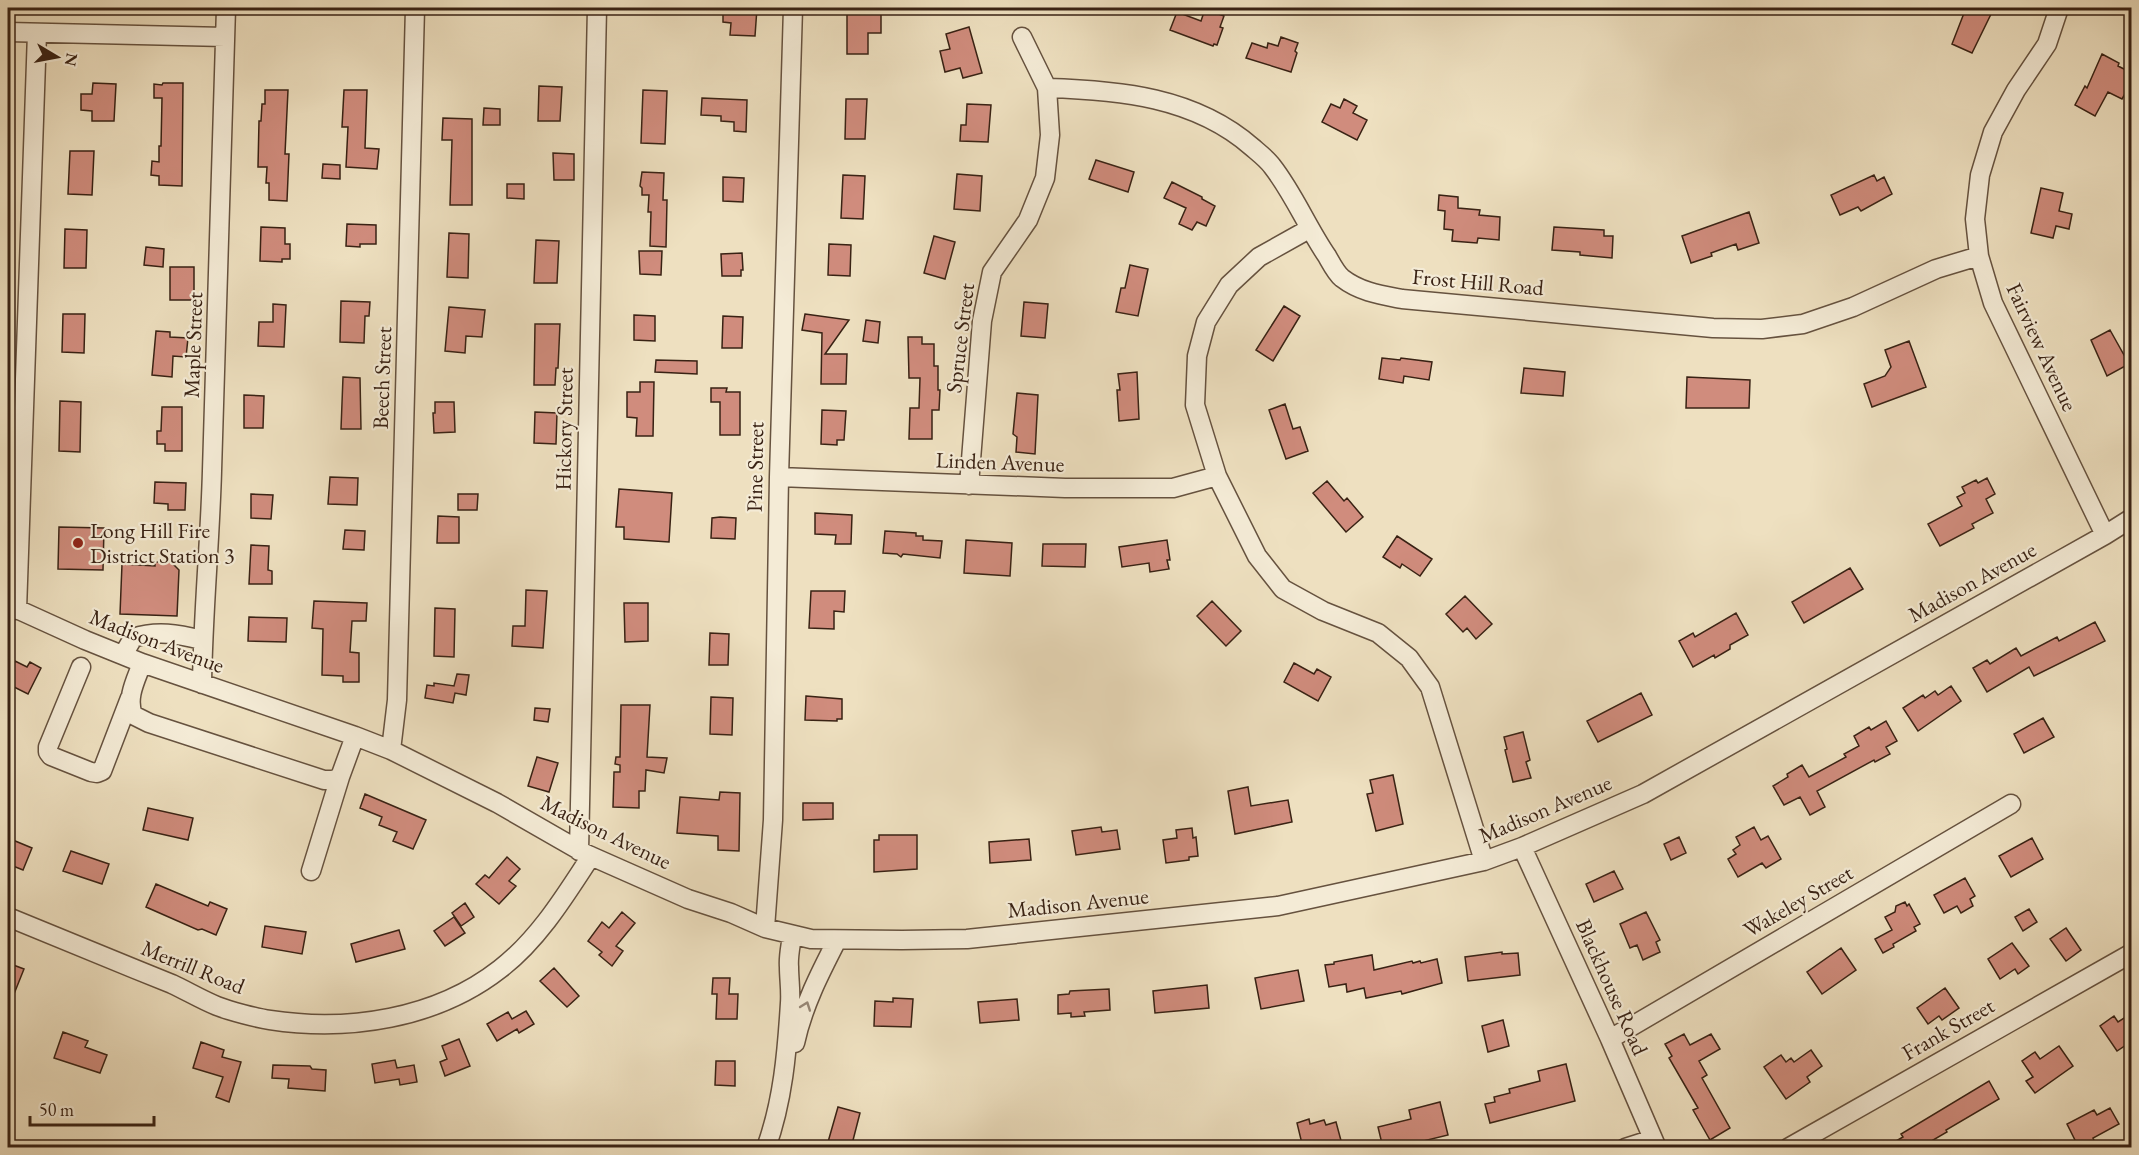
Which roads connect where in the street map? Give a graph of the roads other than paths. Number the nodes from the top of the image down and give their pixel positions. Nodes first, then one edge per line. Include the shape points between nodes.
1 (226, 8) edge
2 (415, 8) edge
3 (597, 8) edge
4 (793, 8) edge
5 (2059, 8) edge
6 (8, 32) edge
7 (37, 33) junction
8 (225, 37) junction
9 (1022, 37) dead end
10 (1047, 88) junction
11 (1309, 229) junction
12 (1979, 256) junction
13 (1217, 476) junction
14 (779, 477) junction
15 (969, 485) junction
16 (2132, 518) edge
17 (2105, 535) junction
18 (12, 608) edge
19 (202, 640) junction
20 (123, 655) junction
21 (142, 663) junction
22 (81, 667) dead end
23 (202, 684) junction
24 (130, 698) junction
25 (355, 736) junction
26 (391, 750) junction
27 (340, 777) junction
28 (2011, 804) dead end
29 (1522, 848) junction
30 (585, 854) junction
31 (1484, 861) junction
32 (311, 871) dead end
33 (8, 917) edge
34 (765, 928) junction
35 (792, 935) junction
36 (837, 940) junction
37 (2132, 953) edge
38 (1610, 1039) junction
39 (787, 1061) junction
40 (1655, 1143) edge
41 (766, 1148) edge
42 (1625, 1148) edge
43 (1788, 1148) edge

1 - 8 street, Maple Street
2 - 26 street, Beech Street via 397,700
3 - 30 street, Hickory Street
4 - 14 street, Pine Street
5 - 12 street, Fairview Avenue via 2047,44 1993,132 1980,175 1975,219
6 - 7 street
7 - 8 street
7 - 18 street
8 - 19 street, Maple Street via 215,393
9 - 10 street, Spruce Street
10 - 11 street, Frost Hill Road via 1091,89 1150,98 1199,112 1240,137 1271,164
10 - 15 street, Spruce Street via 1050,135 1045,178 1028,220 992,272 982,321
11 - 12 street, Frost Hill Road via 1341,277 1364,291 1402,299 1713,328 1762,329 1803,324 1852,307 1936,269
11 - 13 street via 1259,257 1229,285 1206,322 1197,356 1195,405
12 - 17 street, Fairview Avenue via 1993,303
13 - 15 street, Linden Avenue via 1173,488
13 - 31 street via 1257,556 1283,589 1323,611 1378,633 1408,658 1430,687
14 - 15 street, Linden Avenue
14 - 34 street, Pine Street via 773,820
16 - 17 street, Madison Avenue
17 - 29 street, Madison Avenue via 1643,794
18 - 20 street, Madison Avenue
19 - 20 street via 171,633 146,633 133,638
19 - 23 street, Maple Street
20 - 21 street, Madison Avenue
21 - 23 street, Madison Avenue
21 - 24 street
22 - 24 street via 48,747 51,756 91,772 102,771
23 - 25 street, Madison Avenue
24 - 27 street via 133,715 149,723 324,780
25 - 26 street, Madison Avenue
25 - 27 street
26 - 30 street, Madison Avenue via 497,803
27 - 32 street
28 - 38 street, Wakeley Street
29 - 31 street, Madison Avenue
29 - 38 street, Blackhouse Road
30 - 33 street, Merrill Road via 554,911 501,969 471,989 422,1009 351,1025 269,1020 219,1007
30 - 34 street, Madison Avenue
31 - 36 street, Madison Avenue via 1278,906 967,939
34 - 35 street, Madison Avenue
35 - 36 street, Madison Avenue
35 - 39 street
39 -> 36 street via 814,985
37 - 43 street, Frank Street
38 - 40 street, Blackhouse Road
39 - 41 street
40 - 42 street

